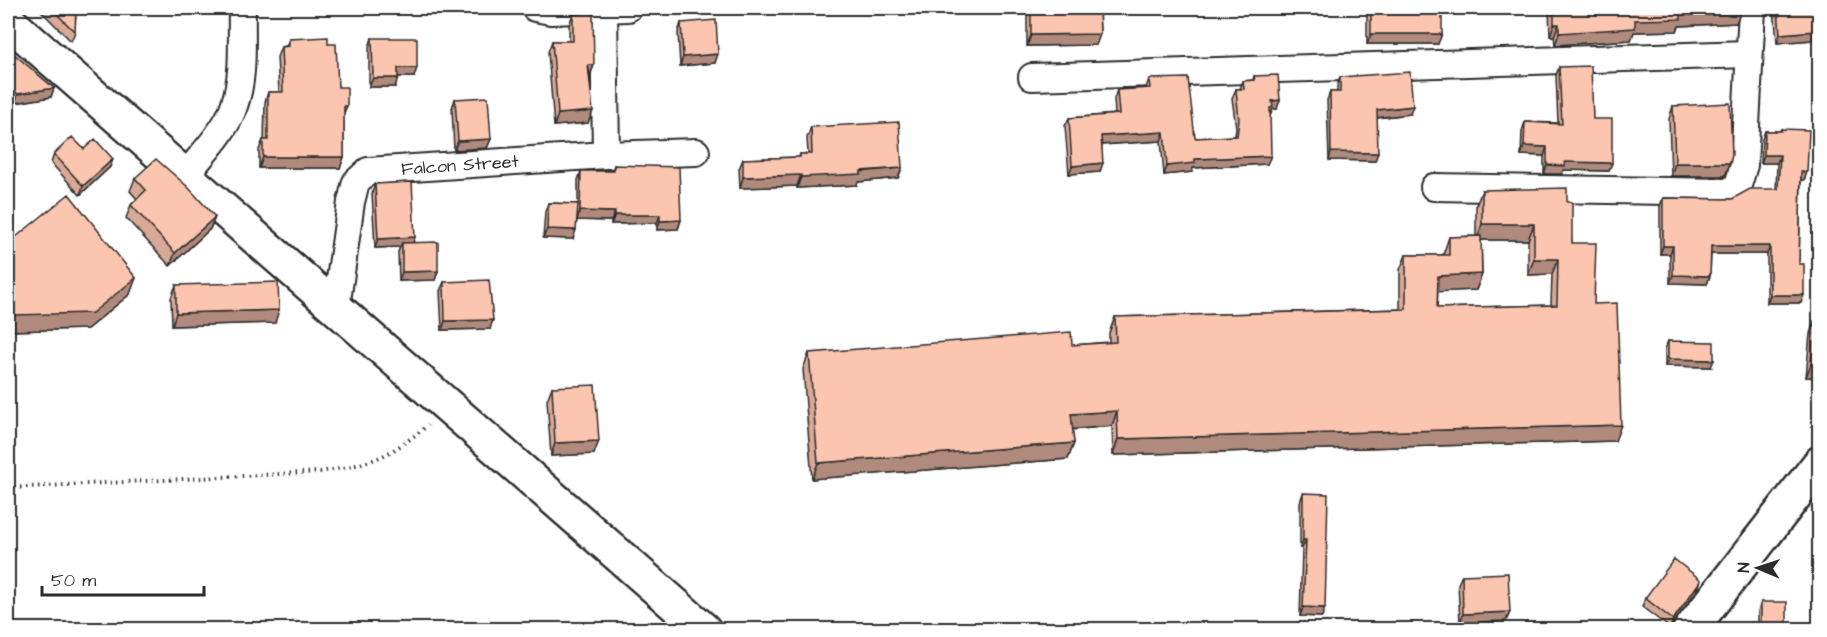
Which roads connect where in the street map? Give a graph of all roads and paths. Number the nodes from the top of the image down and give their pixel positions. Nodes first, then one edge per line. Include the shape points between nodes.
1 (242, 8) edge
2 (535, 8) edge
3 (1752, 8) edge
4 (616, 9) edge
5 (8, 21) edge
6 (1748, 54) junction
7 (1032, 77) dead end
8 (696, 152) dead end
9 (606, 155) junction
10 (186, 175) junction
11 (1434, 187) dead end
12 (336, 308) junction
13 (450, 407) junction
14 (1820, 463) edge
15 (8, 488) edge
16 (704, 630) edge
17 (1690, 630) edge

1 - 10 street via 240,84 234,107
2 - 4 street
3 - 6 street
4 - 9 street
5 - 10 main road
6 - 7 street
6 - 11 street via 1744,165 1738,185 1729,192
8 - 9 street, Falcon Street
9 - 12 street, Falcon Street via 369,171 360,176 351,202
10 - 12 main road
12 - 13 main road
13 - 15 path via 397,450 367,464 320,472
13 - 16 main road
14 - 17 main road

